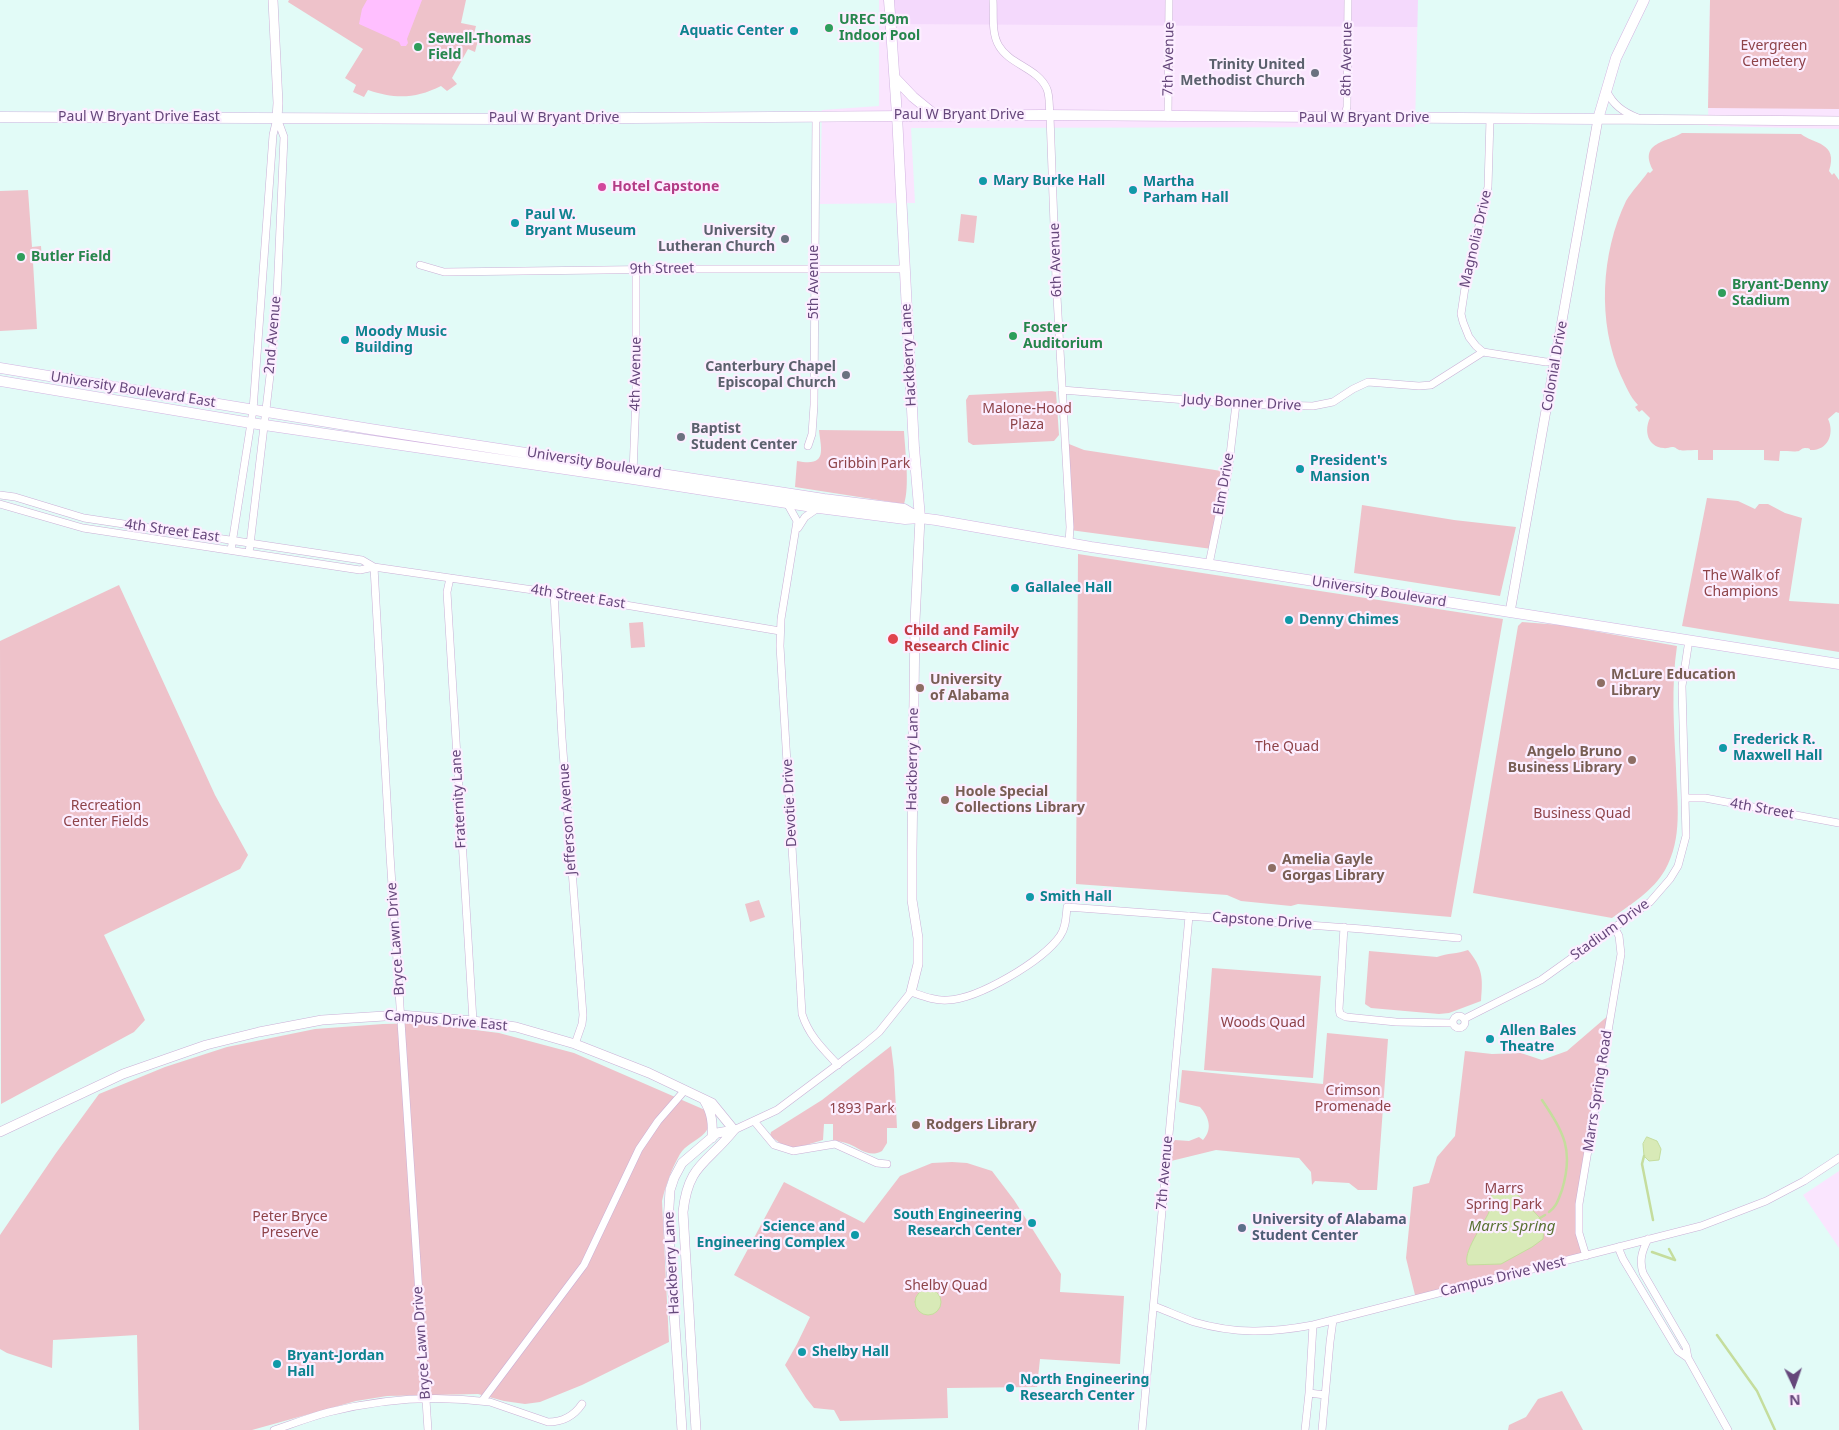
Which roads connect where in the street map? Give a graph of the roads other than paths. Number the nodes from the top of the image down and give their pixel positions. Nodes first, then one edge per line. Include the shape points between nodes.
1 (273, 0) edge
2 (888, 0) edge
3 (993, 0) edge
4 (1169, 0) edge
5 (1348, 0) edge
6 (1644, 0) edge
7 (895, 78) junction
8 (1606, 90) junction
9 (897, 115) junction
10 (935, 115) junction
11 (0, 116) edge
12 (816, 116) junction
13 (1050, 116) junction
14 (1168, 117) junction
15 (278, 118) junction
16 (1344, 118) junction
17 (1490, 119) junction
18 (1598, 119) junction
19 (1641, 119) junction
20 (1839, 121) edge
21 (420, 266) dead end
22 (814, 268) junction
23 (904, 269) junction
24 (636, 270) junction
25 (1483, 352) junction
26 (1556, 361) junction
27 (0, 368) edge
28 (0, 381) edge
29 (1062, 390) junction
30 (1236, 404) junction
31 (253, 410) junction
32 (266, 412) junction
33 (252, 423) junction
34 (264, 425) junction
35 (808, 446) dead end
36 (633, 474) junction
37 (0, 494) edge
38 (787, 502) junction
39 (0, 504) edge
40 (819, 508) junction
41 (920, 518) junction
42 (796, 531) junction
43 (232, 540) junction
44 (250, 542) junction
45 (1069, 544) junction
46 (230, 550) junction
47 (248, 553) junction
48 (1209, 564) junction
49 (374, 567) junction
50 (450, 578) junction
51 (554, 593) junction
52 (1510, 612) junction
53 (780, 632) junction
54 (1689, 640) junction
55 (1839, 664) edge
56 (1686, 798) junction
57 (1839, 823) edge
58 (1189, 916) junction
59 (1614, 927) junction
60 (1344, 928) junction
61 (1458, 938) dead end
62 (911, 992) junction
63 (400, 1015) junction
64 (473, 1020) junction
65 (575, 1044) junction
66 (838, 1065) junction
67 (685, 1090) junction
68 (704, 1100) junction
69 (754, 1121) junction
70 (734, 1130) junction
71 (0, 1132) edge
72 (712, 1138) junction
73 (1839, 1158) edge
74 (887, 1164) dead end
75 (1648, 1239) junction
76 (1618, 1247) junction
77 (1586, 1256) junction
78 (1154, 1306) junction
79 (1334, 1320) junction
80 (1313, 1325) junction
81 (1688, 1358) junction
82 (1309, 1393) junction
83 (1325, 1395) junction
84 (426, 1400) junction
85 (482, 1401) junction
86 (582, 1404) dead end
87 (274, 1430) edge
88 (428, 1430) edge
89 (682, 1430) edge
90 (696, 1430) edge
91 (1142, 1430) edge
92 (1305, 1430) edge
93 (1322, 1430) edge
94 (1728, 1430) edge

1 - 15 street, 2nd Avenue
2 - 7 main road, Hackberry Lane
3 - 13 street, 6th Avenue via 998,44 1010,59 1036,74 1043,82
4 - 14 street, 7th Avenue
5 - 16 street, 8th Avenue via 1347,107
6 - 8 main road via 1616,58
7 - 9 main road, Hackberry Lane
7 - 10 main road
8 - 18 main road
8 - 19 street, Paul W Bryant Drive via 1616,106
9 - 10 main road, Paul W Bryant Drive
9 - 12 main road, Paul W Bryant Drive
9 - 23 main road, Hackberry Lane
10 - 13 main road, Paul W Bryant Drive
11 - 15 main road, Paul W Bryant Drive East
12 - 15 main road, Paul W Bryant Drive
12 - 22 street, 5th Avenue
13 - 14 main road, Paul W Bryant Drive
13 - 29 street, 6th Avenue
14 - 16 main road, Paul W Bryant Drive
15 - 31 street, 2nd Avenue via 273,135
15 - 32 street, 2nd Avenue via 284,137 282,200
16 - 17 main road, Paul W Bryant Drive
17 - 18 main road, Paul W Bryant Drive
17 - 25 street, Magnolia Drive via 1488,187 1461,314 1469,337
18 - 19 street, Paul W Bryant Drive
18 - 26 street, Colonial Drive
19 - 20 street, Paul W Bryant Drive
21 - 24 street, 9th Street via 444,272
22 - 23 street, 9th Street
22 - 24 street, 9th Street
22 - 35 street, 5th Avenue via 814,405
23 - 41 main road, Hackberry Lane
24 - 36 street, 4th Avenue
25 - 26 street
25 - 30 street, Judy Bonner Drive via 1431,385 1374,381 1362,384 1334,402 1313,406
26 - 52 street, Colonial Drive
27 - 31 main road, University Boulevard East
28 - 33 main road, University Boulevard East
29 - 30 street, Judy Bonner Drive
29 - 45 street, 6th Avenue
30 - 48 street, Elm Drive via 1228,472
31 - 32 main road, University Boulevard East
31 - 33 street, 2nd Avenue
32 - 34 street, 2nd Avenue
32 - 36 main road, University Boulevard
33 - 34 main road, University Boulevard East
33 - 43 street, 2nd Avenue
34 - 36 main road, University Boulevard
34 - 44 street, 2nd Avenue
36 - 38 main road, University Boulevard
36 - 41 main road, University Boulevard via 904,510
37 - 43 street, 4th Street East via 84,518
38 - 40 main road, University Boulevard
38 - 42 street, Devotie Drive via 797,521
39 - 46 street, 4th Street East via 83,528
40 - 41 main road, University Boulevard
40 - 42 street via 806,516
41 - 45 main road, University Boulevard
41 - 62 street, Hackberry Lane via 912,845 912,900 918,964
42 - 53 street, Devotie Drive
43 - 44 street, 4th Street East
43 - 46 street, 2nd Avenue
44 - 47 street, 2nd Avenue
44 - 49 street, 4th Street East via 362,560
45 - 48 main road, University Boulevard
46 - 47 street, 4th Street East
47 - 49 street, 4th Street East via 360,570
48 - 52 main road, University Boulevard
49 - 50 street, 4th Street East
49 - 63 street, Bryce Lawn Drive
50 - 51 street, 4th Street East
50 - 64 street, Fraternity Lane via 447,592
51 - 53 street, 4th Street East
51 - 65 street, Jefferson Avenue via 583,1015
52 - 54 main road, University Boulevard
53 - 66 street, Devotie Drive via 802,1014 812,1037
54 - 55 main road, University Boulevard
54 - 56 street, Stadium Drive via 1682,686
56 - 57 street, 4th Street via 1704,798
56 - 59 street, Stadium Drive via 1686,836 1678,866 1668,883 1650,902
58 - 60 street, Capstone Drive
58 - 62 street, Capstone Drive via 1067,907 1064,929 1047,950 992,986 950,1000
58 - 78 street, 7th Avenue
59 - 60 street, Stadium Drive via 1541,980 1464,1019 1462,1027 1453,1023 1396,1022 1340,1014
59 - 77 street, Marrs Spring Road via 1620,936 1621,954 1579,1204 1579,1233
60 - 61 street, Capstone Drive
62 - 66 street, Hackberry Lane via 879,1032
63 - 64 street, Campus Drive East
63 - 71 street, Campus Drive East via 322,1020 206,1045 123,1074
63 - 84 street, Bryce Lawn Drive
64 - 65 street, Campus Drive East via 516,1027
65 - 67 street, Campus Drive East
66 - 69 street, Hackberry Lane via 777,1110
67 - 68 street, Campus Drive East
67 - 85 street via 639,1149 584,1264
68 - 70 street, Campus Drive East via 712,1103
68 - 72 street via 711,1112
69 - 70 street, Hackberry Lane
69 - 74 street via 774,1146 793,1151 835,1144
70 - 72 street, Hackberry Lane via 717,1133
70 - 90 street, Hackberry Lane via 703,1161 685,1194 683,1212
72 - 89 street, Hackberry Lane via 682,1163 670,1190 668,1223
73 - 75 street, Campus Drive West via 1804,1181 1750,1208 1701,1226
75 - 76 street, Campus Drive West
75 - 81 street via 1641,1259 1643,1272 1686,1347
76 - 77 street, Campus Drive West
76 - 81 street via 1678,1351
77 - 79 street, Campus Drive West
78 - 80 street, Campus Drive West via 1192,1321 1246,1332 1273,1332
78 - 91 street, 7th Avenue
79 - 80 street, Campus Drive West
79 - 83 street
80 - 82 street
81 - 94 street
82 - 83 street
82 - 92 street
83 - 93 street
84 - 85 street
84 - 87 street via 357,1406
84 - 88 street, Bryce Lawn Drive
85 - 86 street via 548,1422 568,1418

